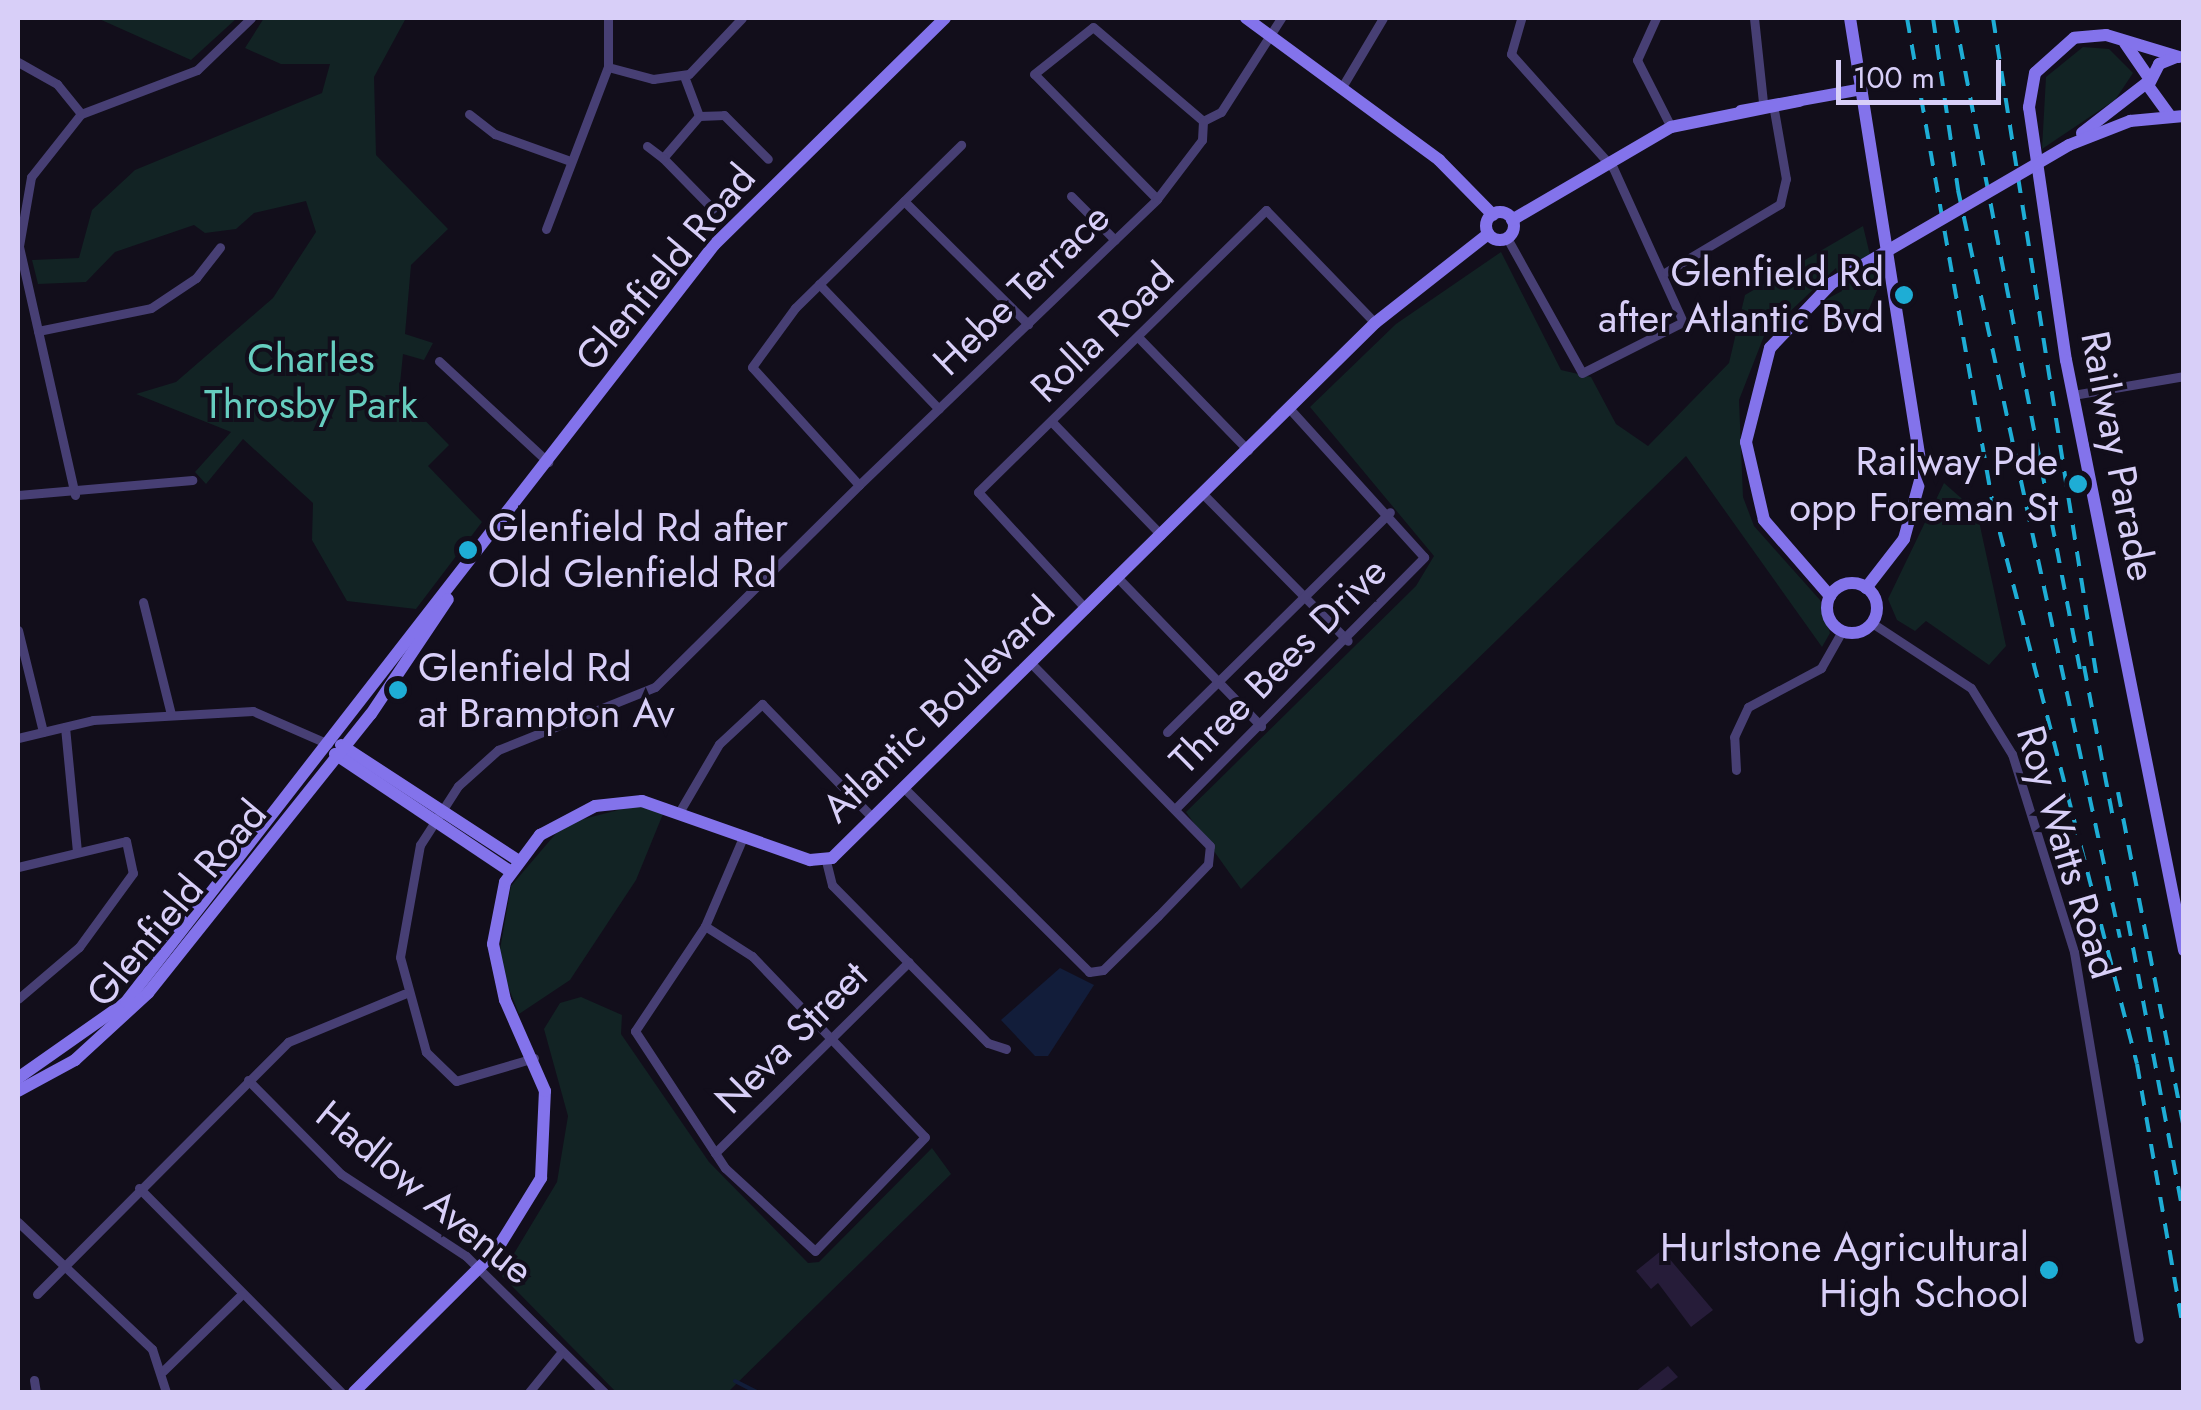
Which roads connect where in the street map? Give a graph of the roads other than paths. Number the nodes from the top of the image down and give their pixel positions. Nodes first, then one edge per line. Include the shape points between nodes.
1 (251, 18) edge
2 (608, 18) edge
3 (742, 18) edge
4 (945, 18) edge
5 (1246, 18) edge
6 (1282, 18) edge
7 (1382, 18) edge
8 (1521, 18) edge
9 (1656, 18) edge
10 (1754, 18) edge
11 (1850, 18) edge
12 (1270, 36) junction
13 (2122, 40) junction
14 (2181, 58) edge
15 (18, 62) edge
16 (608, 67) junction
17 (684, 76) junction
18 (2149, 79) junction
19 (1342, 87) junction
20 (1856, 90) junction
21 (1769, 106) junction
22 (81, 114) junction
23 (469, 114) dead end
24 (699, 116) junction
25 (2180, 116) edge
26 (1204, 121) junction
27 (1670, 128) junction
28 (2071, 144) junction
29 (647, 146) dead end
30 (961, 146) dead end
31 (663, 158) junction
32 (768, 159) dead end
33 (1608, 160) junction
34 (570, 161) junction
35 (1071, 196) dead end
36 (1157, 200) junction
37 (904, 201) junction
38 (19, 208) edge
39 (713, 209) dead end
40 (1493, 214) junction
41 (1512, 220) junction
42 (546, 228) dead end
43 (1488, 234) junction
44 (1507, 238) junction
45 (1115, 240) junction
46 (220, 247) dead end
47 (20, 272) edge
48 (1666, 272) junction
49 (819, 284) junction
50 (1375, 323) junction
51 (1028, 324) junction
52 (38, 331) junction
53 (1138, 337) junction
54 (439, 361) dead end
55 (2184, 376) edge
56 (2073, 396) junction
57 (1288, 407) junction
58 (940, 409) junction
59 (1052, 422) junction
60 (1248, 450) junction
61 (548, 462) junction
62 (192, 480) dead end
63 (859, 486) junction
64 (1203, 494) junction
65 (18, 495) edge
66 (75, 495) junction
67 (1390, 512) junction
68 (1161, 535) junction
69 (1118, 578) junction
70 (458, 579) junction
71 (1866, 588) junction
72 (1304, 596) junction
73 (1830, 596) junction
74 (143, 602) dead end
75 (1086, 609) junction
76 (1872, 623) junction
77 (18, 630) edge
78 (1842, 632) junction
79 (1348, 641) junction
80 (1030, 662) junction
81 (1218, 681) junction
82 (171, 714) junction
83 (1260, 726) junction
84 (65, 727) junction
85 (43, 732) junction
86 (1167, 732) dead end
87 (18, 738) edge
88 (328, 744) junction
89 (342, 752) junction
90 (1736, 770) dead end
91 (904, 788) junction
92 (1176, 808) junction
93 (681, 809) junction
94 (437, 815) junction
95 (873, 818) junction
96 (744, 834) junction
97 (78, 852) junction
98 (826, 861) junction
99 (515, 866) junction
100 (18, 867) edge
101 (2178, 895) edge
102 (705, 926) junction
103 (2184, 950) edge
104 (909, 962) junction
105 (404, 994) junction
106 (18, 999) edge
107 (832, 1038) junction
108 (1006, 1049) dead end
109 (536, 1057) junction
110 (18, 1078) edge
111 (248, 1080) junction
112 (18, 1091) edge
113 (715, 1152) junction
114 (138, 1188) junction
115 (18, 1222) edge
116 (66, 1261) junction
117 (479, 1268) junction
118 (37, 1294) dead end
119 (242, 1294) junction
120 (2139, 1339) dead end
121 (560, 1354) junction
122 (163, 1370) junction
123 (34, 1380) dead end
124 (36, 1392) edge
125 (166, 1392) edge
126 (341, 1392) edge
127 (354, 1392) edge
128 (529, 1392) edge
129 (604, 1392) edge

1 - 22 street via 196,70
2 - 16 street
3 - 17 street
4 - 61 street, Glenfield Road via 729,227
5 - 12 street
6 - 12 street, Hebe Terrace
7 - 19 street
8 - 33 street via 1511,54
9 - 27 street via 1637,60
10 - 21 street
11 - 20 street
12 - 19 street
12 - 26 street, Hebe Terrace via 1222,112
13 - 14 street, Railway Parade
13 - 18 street
13 - 56 street, Railway Parade via 2090,34 2066,42 2031,89
14 - 18 street
15 - 22 street via 57,84
16 - 17 street
16 - 34 street
17 - 24 street
18 - 25 street via 2154,106
18 - 28 street
19 - 40 street
20 - 21 street
20 - 71 street via 1922,473 1904,539
21 - 27 street
21 - 48 street via 1786,179 1780,204
22 - 38 street via 38,162
23 - 34 street via 495,134
24 - 31 street
24 - 32 street via 724,115
25 - 28 street
26 - 36 street, Hebe Terrace via 1202,140
26 - 36 street via 1092,27 1034,74
27 - 33 street
28 - 73 street, bridge via 1832,283 1770,348 1746,442 1764,520
29 - 31 street
30 - 37 street
31 - 39 street
33 - 41 street
33 - 48 street
34 - 42 street
35 - 45 street
36 - 45 street, Hebe Terrace
37 - 49 street
37 - 51 street
38 - 47 street
40 - 41 street
40 - 43 street
41 - 44 street
43 - 44 street
43 - 50 street, Atlantic Boulevard
44 - 48 street via 1582,373 1679,328 1682,308
45 - 51 street, Hebe Terrace
46 - 52 street via 196,278 151,308
47 - 52 street
49 - 58 street
49 - 63 street via 756,358 754,376
50 - 53 street, Rolla Road via 1266,210
50 - 57 street, Atlantic Boulevard
51 - 58 street, Hebe Terrace
52 - 66 street via 41,375
53 - 59 street, Rolla Road
53 - 60 street
54 - 61 street
55 - 56 street
56 - 101 street, Railway Parade
57 - 60 street, Atlantic Boulevard
57 - 67 street
58 - 63 street, Hebe Terrace
59 - 68 street
59 - 75 street, Rolla Road via 978,492
60 - 64 street, Atlantic Boulevard
61 - 70 street, Glenfield Road
62 - 66 street
63 - 94 street, Hebe Terrace via 654,686 521,735
64 - 68 street, Atlantic Boulevard
64 - 72 street
65 - 66 street
67 - 72 street
67 - 79 street, Three Bees Drive via 1424,552
68 - 69 street, Atlantic Boulevard
69 - 75 street, Atlantic Boulevard
69 - 81 street
70 - 88 street, Glenfield Road
70 - 89 street, Glenfield Road via 414,658
71 - 73 street via 1848,584
71 - 76 street via 1876,604
72 - 79 street
72 - 81 street
73 - 78 street via 1829,618
74 - 82 street
75 - 80 street, Atlantic Boulevard
76 - 78 street
76 - 120 street, Roy Watts Road via 1971,688 2004,735 2074,952
77 - 85 street
78 - 90 street via 1821,668 1748,707 1734,736
79 - 83 street, Three Bees Drive
80 - 91 street, Atlantic Boulevard
80 - 92 street
81 - 83 street
81 - 86 street
82 - 84 street
82 - 88 street via 274,714
83 - 92 street, Three Bees Drive
84 - 85 street
84 - 97 street
85 - 87 street
88 - 89 street
88 - 110 street, Glenfield Road via 126,1002
89 - 94 street
89 - 112 street, Glenfield Road via 148,993 75,1060
91 - 92 street via 1095,973 1208,864 1210,846
91 - 95 street, Atlantic Boulevard
93 - 95 street via 719,744 762,704
93 - 96 street, Atlantic Boulevard
93 - 99 street, Atlantic Boulevard via 595,806 551,826
94 - 99 street
94 - 105 street via 402,908
95 - 98 street, Atlantic Boulevard
96 - 98 street, Atlantic Boulevard
96 - 102 street
97 - 100 street
97 - 106 street via 126,841 132,879 80,948
98 - 104 street via 832,884
99 - 109 street, Atlantic Boulevard via 496,914 494,960
101 - 103 street, Railway Parade
102 - 107 street via 752,956
102 - 113 street via 635,1032
104 - 107 street, Neva Street
104 - 108 street via 988,1042
105 - 109 street via 426,1052 450,1080
105 - 111 street via 300,1034
107 - 113 street, Neva Street
107 - 113 street via 923,1130 921,1150 815,1251
109 - 117 street, Atlantic Boulevard via 548,1121 541,1178
111 - 114 street
111 - 117 street, Hadlow Avenue via 341,1174
114 - 116 street
114 - 119 street
115 - 116 street
116 - 118 street
116 - 122 street
117 - 121 street, Hadlow Avenue
117 - 127 street, Atlantic Boulevard
119 - 122 street
119 - 126 street
121 - 128 street
121 - 129 street, Hadlow Avenue
122 - 125 street
123 - 124 street

